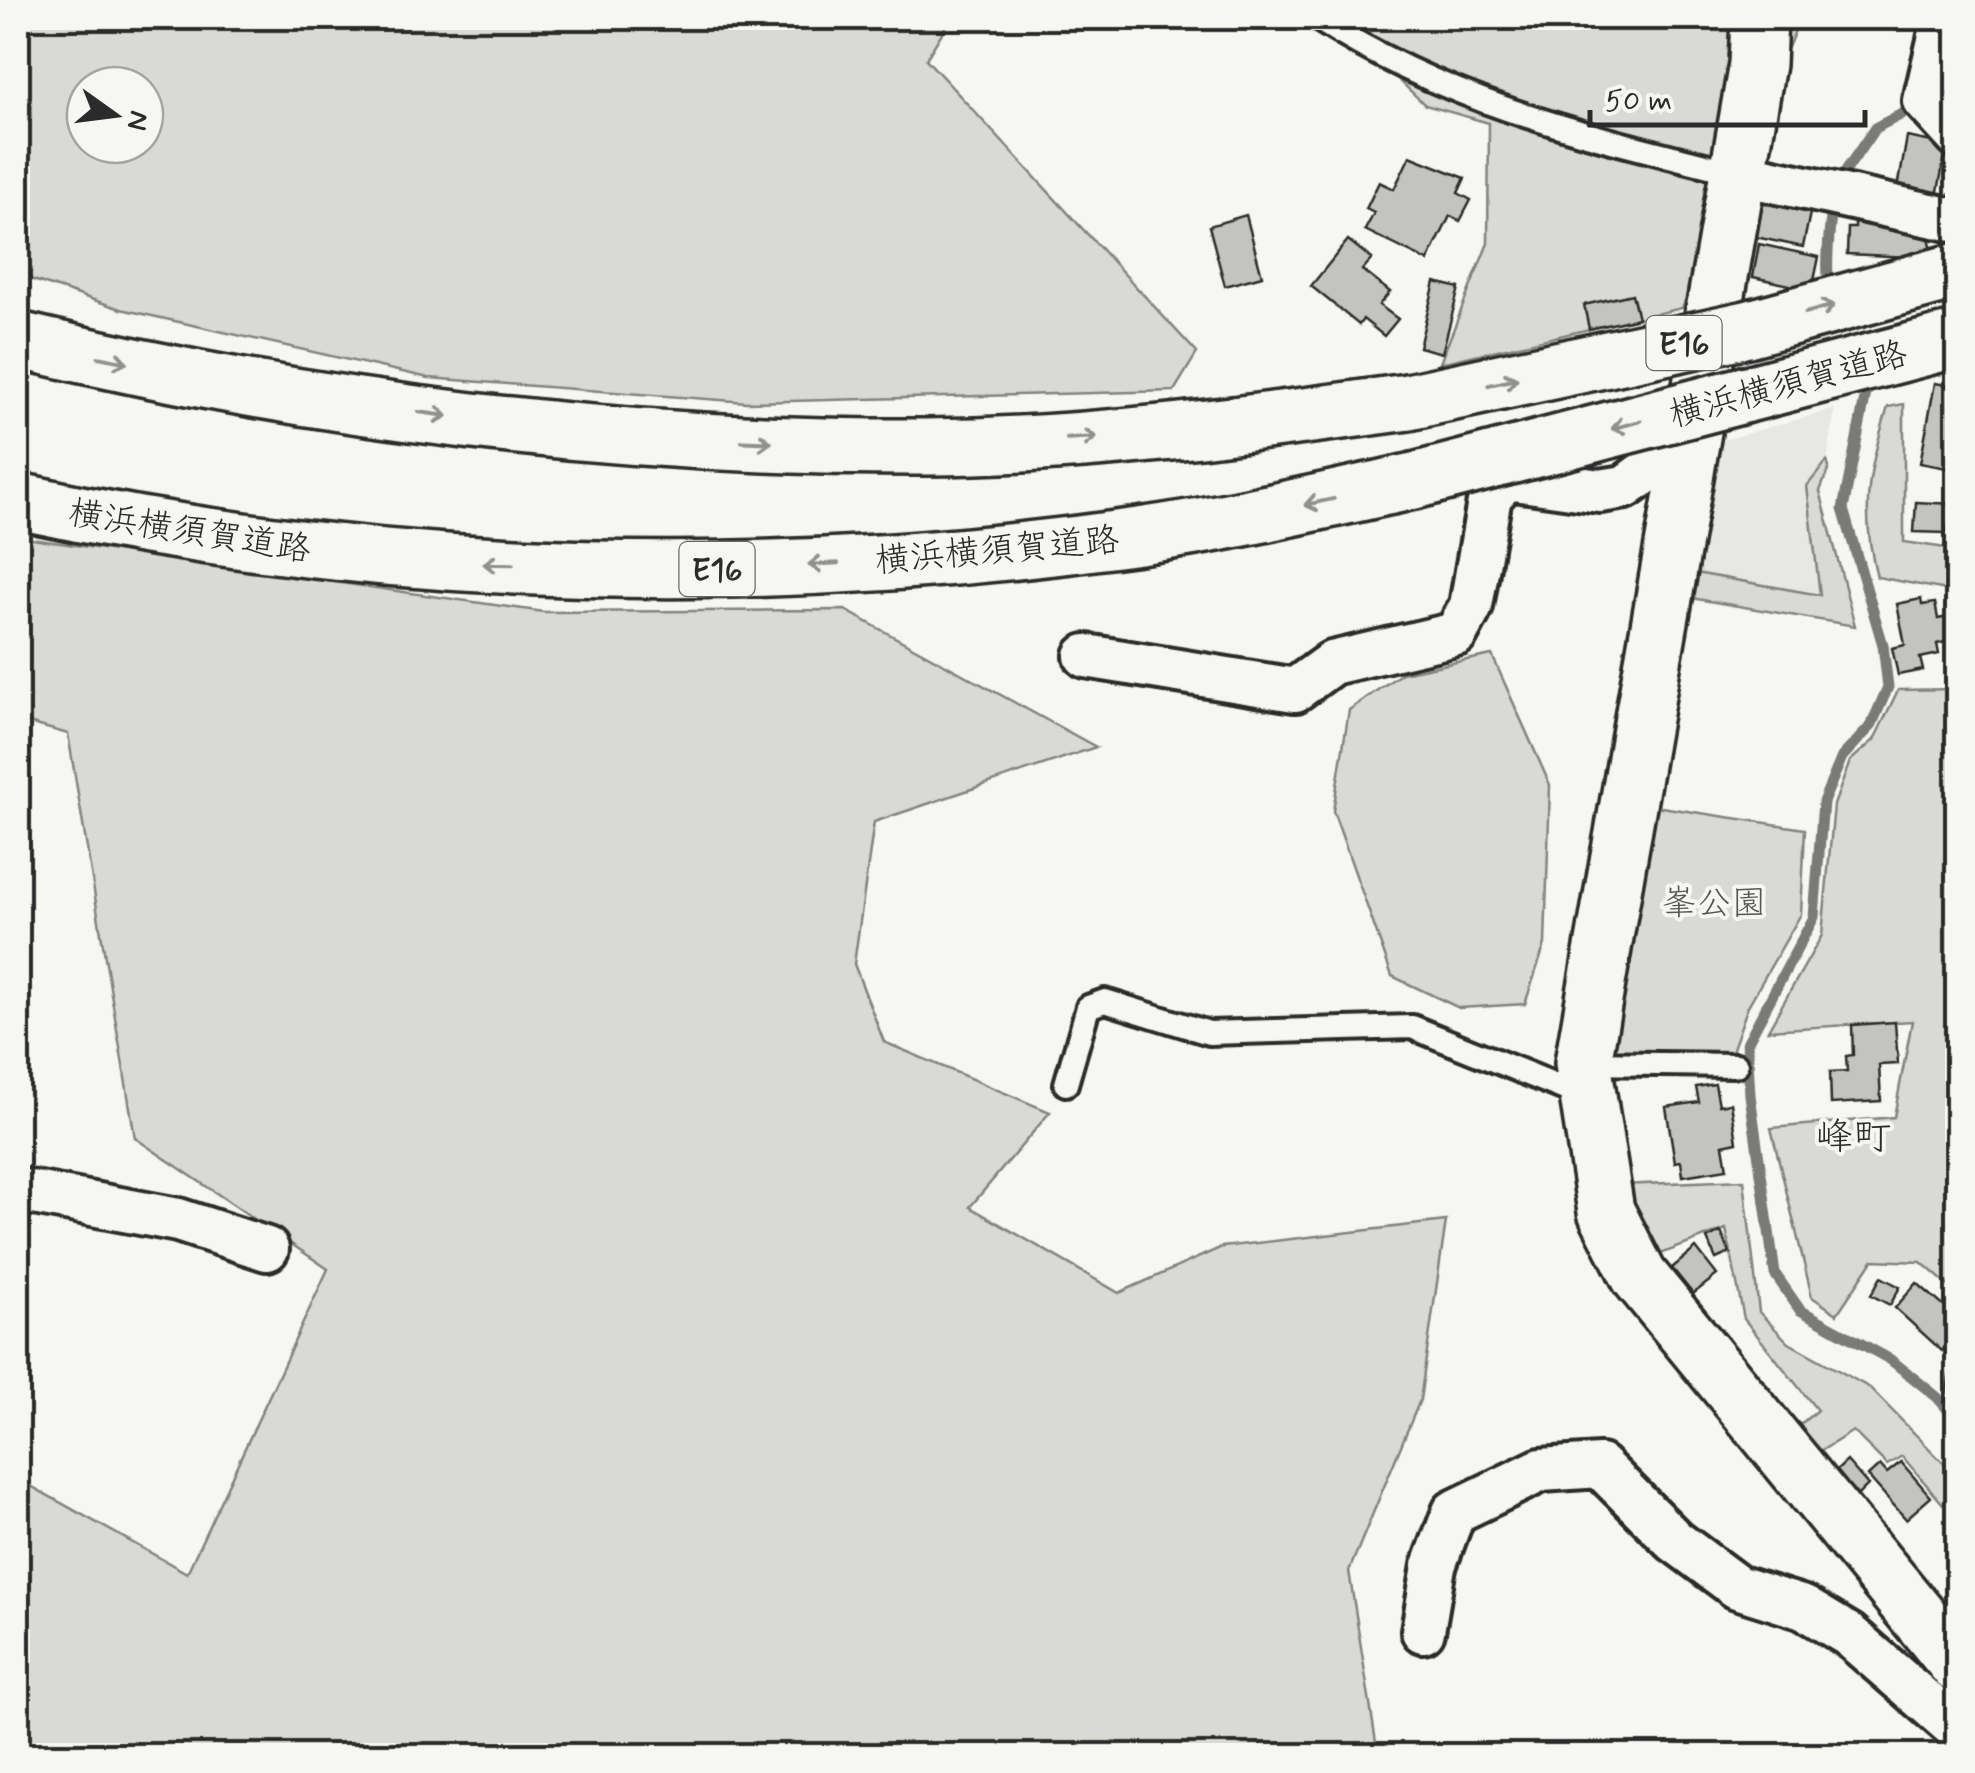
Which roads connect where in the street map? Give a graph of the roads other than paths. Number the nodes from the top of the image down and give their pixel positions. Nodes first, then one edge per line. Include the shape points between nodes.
1 (1316, 18) edge
2 (1759, 18) edge
3 (1950, 26) edge
4 (1958, 137) edge
5 (1737, 173) junction
6 (1958, 222) edge
7 (1958, 271) edge
8 (1958, 338) edge
9 (18, 340) edge
10 (1692, 438) junction
11 (18, 501) edge
12 (1086, 656) dead end
13 (1736, 1065) dead end
14 (1586, 1081) junction
15 (1066, 1084) dead end
16 (18, 1190) edge
17 (266, 1249) dead end
18 (1422, 1630) dead end
19 (1958, 1665) edge
20 (1958, 1730) edge

1 - 5 lane via 1407,70 1546,126
2 - 5 main road
3 - 4 street via 1925,101
5 - 6 street
5 - 10 main road
9 -> 7 main road, 横浜横須賀道路 / E16, bridge via 256,388 489,422 716,440 927,446 1074,438 1408,402 1747,329
8 -> 11 main road, 横浜横須賀道路 / E16, bridge via 1414,481 1141,536 957,558 717,569 456,562 269,546
10 - 12 street via 1624,487 1600,491 1507,478 1490,496 1471,606 1456,634 1332,663 1296,690
10 - 14 main road
13 - 14 lane
14 - 15 lane via 1412,1027 1209,1033 1105,1001 1088,1007
14 - 19 main road via 1606,1212 1639,1276
16 - 17 street via 178,1220
18 - 20 street via 1434,1566 1454,1512 1541,1470 1600,1466 1675,1541 1737,1587 1804,1608 1849,1635

